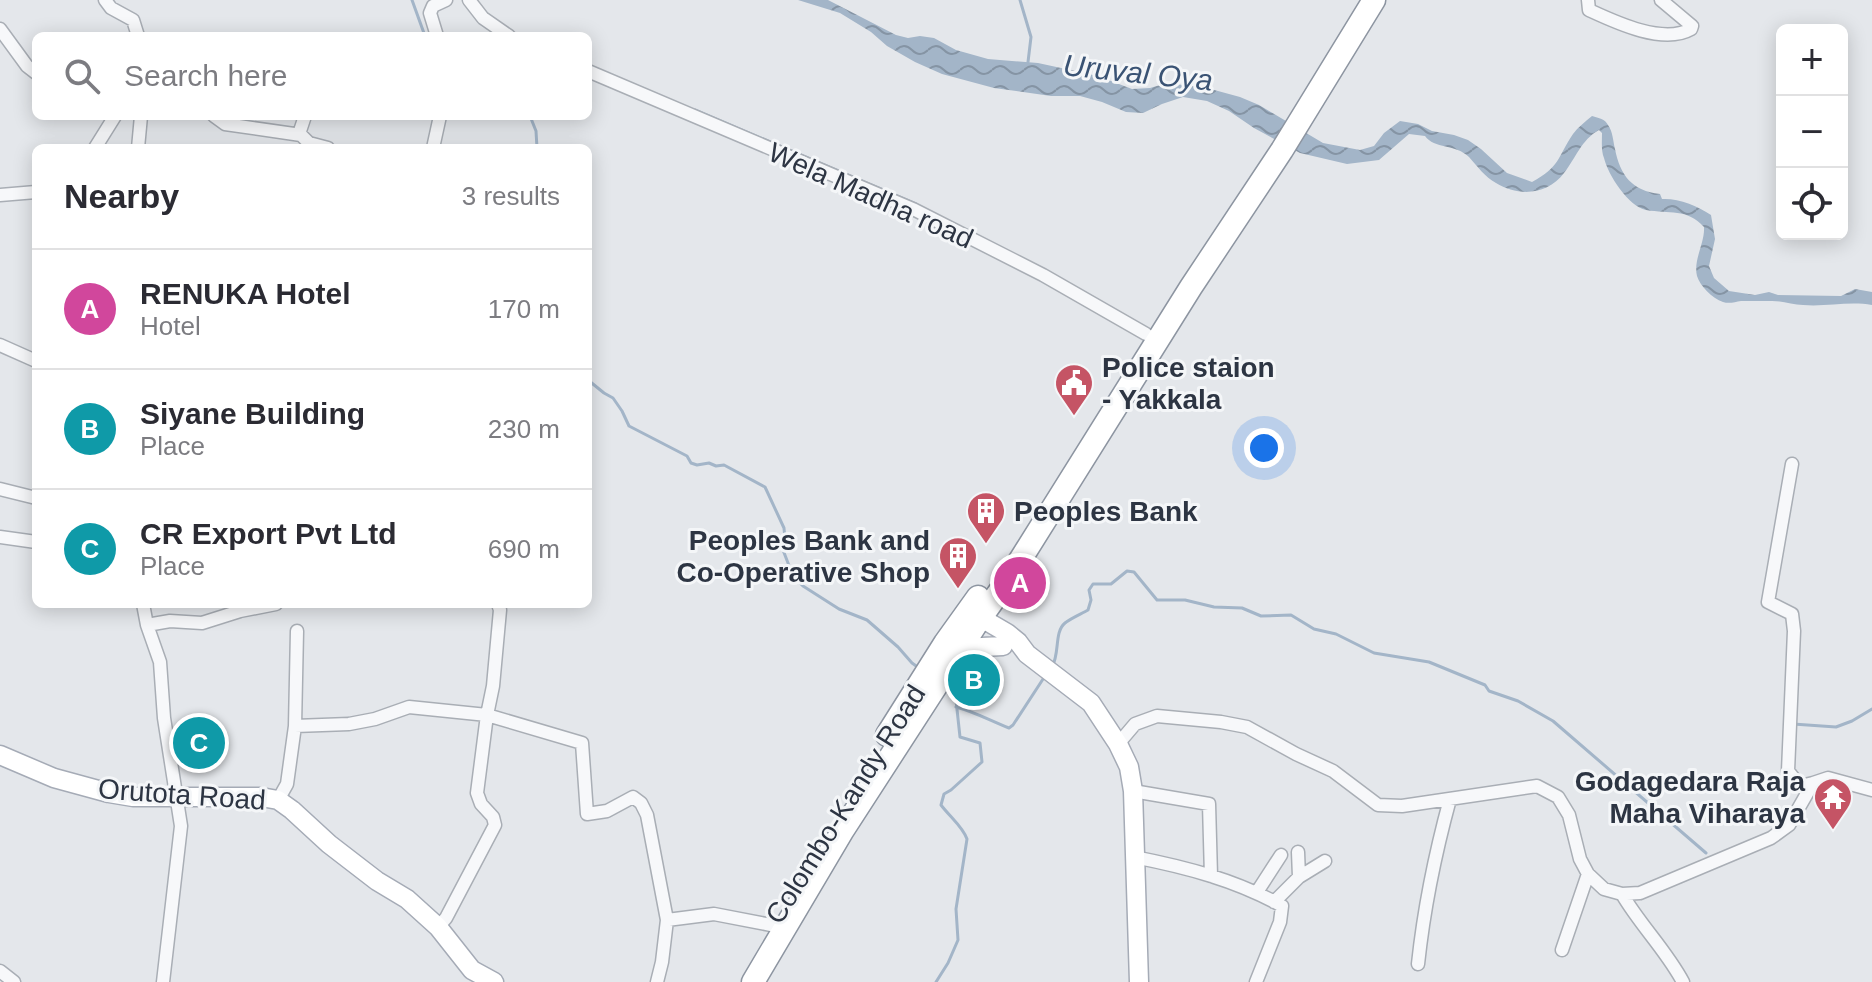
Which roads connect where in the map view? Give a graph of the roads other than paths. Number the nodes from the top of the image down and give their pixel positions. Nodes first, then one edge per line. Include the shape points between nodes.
1 (105, 0) edge
2 (446, 0) edge
3 (469, 0) edge
4 (1357, 0) edge
5 (1374, 0) edge
6 (1588, 0) edge
7 (1661, 0) edge
8 (0, 29) edge
9 (137, 32) edge
10 (436, 32) edge
11 (503, 32) edge
12 (32, 70) edge
13 (592, 73) edge
14 (1293, 119) junction
15 (112, 120) edge
16 (141, 120) edge
17 (220, 120) edge
18 (304, 120) edge
19 (439, 120) edge
20 (301, 135) junction
21 (98, 144) edge
22 (138, 144) edge
23 (313, 144) edge
24 (434, 144) edge
25 (32, 192) edge
26 (0, 195) edge
27 (1185, 284) junction
28 (1146, 334) junction
29 (0, 345) edge
30 (32, 359) edge
31 (1792, 464) dead end
32 (0, 489) edge
33 (32, 497) edge
34 (0, 537) edge
35 (32, 541) edge
36 (1007, 581) junction
37 (144, 608) edge
38 (255, 608) edge
39 (499, 608) edge
40 (972, 618) junction
41 (147, 625) junction
42 (297, 631) dead end
43 (1005, 640) junction
44 (951, 654) junction
45 (911, 712) junction
46 (487, 715) junction
47 (295, 726) junction
48 (1118, 744) junction
49 (0, 755) edge
50 (1813, 783) junction
51 (1872, 790) edge
52 (1133, 791) junction
53 (177, 797) junction
54 (1450, 799) junction
55 (278, 800) junction
56 (1298, 852) dead end
57 (1281, 855) dead end
58 (1134, 857) junction
59 (1325, 861) dead end
60 (1588, 874) junction
61 (1211, 876) junction
62 (1299, 877) junction
63 (1257, 892) junction
64 (1622, 894) junction
65 (1274, 902) junction
66 (667, 920) junction
67 (771, 925) junction
68 (438, 927) junction
69 (1562, 950) dead end
70 (1418, 964) dead end
71 (0, 971) edge
72 (14, 982) edge
73 (163, 982) edge
74 (494, 982) edge
75 (657, 982) edge
76 (736, 982) edge
77 (753, 982) edge
78 (1139, 982) edge
79 (1256, 982) edge
80 (1683, 982) edge

1 - 9 street via 133,20
2 - 10 street via 430,13
3 - 11 street
4 - 14 highway
5 - 14 highway
6 - 7 street via 1589,10 1623,26 1667,34 1691,29
8 - 12 street
13 - 28 street, Wela Madha road via 915,210
14 - 27 highway, Colombo-Kandy Road
15 - 21 street
16 - 22 street
17 - 20 street
18 - 20 street
19 - 24 street
20 - 23 street
25 - 26 street
27 - 28 highway, Colombo-Kandy Road
27 - 36 highway, Colombo-Kandy Road
28 - 40 highway, Colombo-Kandy Road
29 - 30 street
31 - 50 street via 1768,602 1792,614 1788,771 1800,786
32 - 33 street
34 - 35 street
36 - 40 highway, Colombo-Kandy Road
36 - 43 main road via 1000,616
37 - 41 street
38 - 41 street via 202,623
39 - 46 street
40 - 43 main road
40 - 44 highway, Colombo-Kandy Road
41 - 53 street via 160,662
42 - 47 street
43 - 44 main road
43 - 48 main road via 1091,703
44 - 45 highway, Colombo-Kandy Road
45 - 67 highway, Colombo-Kandy Road
45 - 77 highway, Colombo-Kandy Road
46 - 47 street via 409,707 349,724
46 - 66 street via 582,743 587,814 607,811 633,797 641,803
46 - 68 street via 477,793 495,825
47 - 55 street via 287,784
48 - 52 main road
48 - 54 street via 1135,724 1157,716 1221,722 1247,727 1333,771 1378,805
49 - 53 main road, Orutota Road via 88,788 133,797
50 - 51 street via 1828,778
50 - 64 street via 1789,825 1771,838 1640,893
52 - 58 main road
52 - 61 street via 1209,804
53 - 55 main road, Orutota Road
53 - 73 street via 181,826
54 - 60 street via 1537,786 1558,797
54 - 70 street via 1423,917
55 - 68 main road, Orutota Road
56 - 62 street
57 - 63 street
58 - 61 street
58 - 78 main road
59 - 62 street
60 - 64 street via 1604,889
60 - 69 street
61 - 63 street
62 - 65 street
63 - 65 street
64 - 80 street
65 - 79 street via 1282,906 1280,922
66 - 67 street via 714,914
66 - 75 street
67 - 76 highway, Colombo-Kandy Road
68 - 74 main road, Orutota Road via 472,970
71 - 72 street

